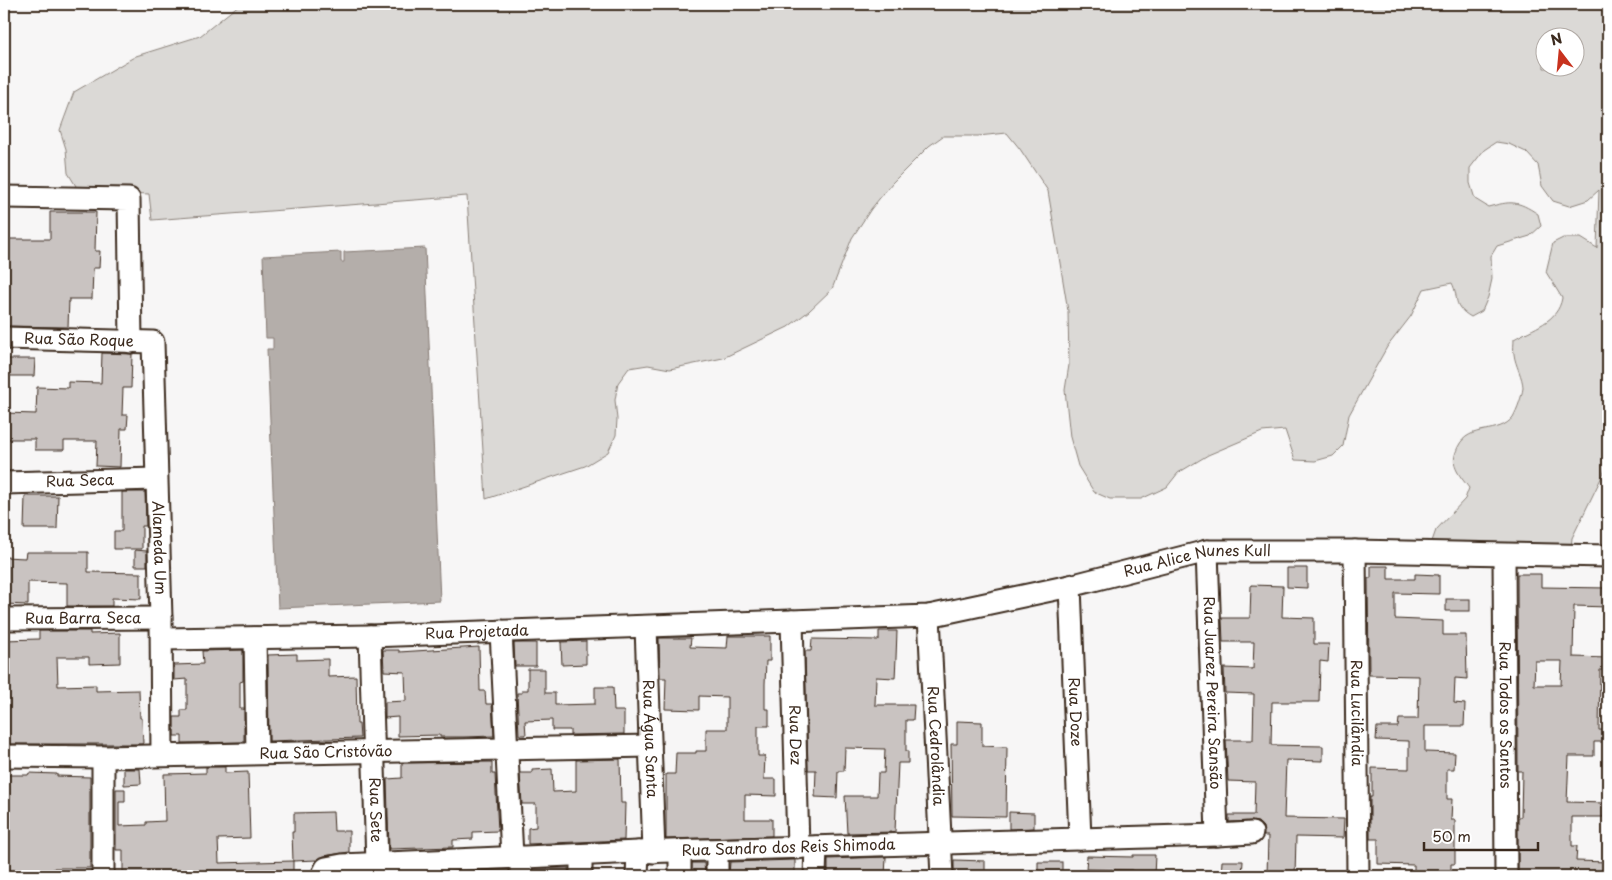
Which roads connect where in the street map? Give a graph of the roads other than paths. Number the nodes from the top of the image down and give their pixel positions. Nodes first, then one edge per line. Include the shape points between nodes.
1 (4, 197) edge
2 (4, 338) edge
3 (131, 342) junction
4 (153, 342) joint
5 (156, 480) junction
6 (4, 483) edge
7 (1207, 551) junction
8 (1355, 551) junction
9 (1504, 555) junction
10 (1608, 556) edge
11 (1070, 586) junction
12 (929, 616) junction
13 (161, 618) junction
14 (4, 619) edge
15 (792, 621) junction
16 (646, 627) junction
17 (501, 631) junction
18 (370, 636) junction
19 (255, 638) junction
20 (162, 639) junction
21 (650, 746) junction
22 (507, 749) junction
23 (373, 752) junction
24 (257, 753) junction
25 (162, 755) junction
26 (4, 756) edge
27 (103, 757) junction
28 (1252, 833) dead end
29 (1217, 835) junction
30 (1080, 839) junction
31 (940, 844) junction
32 (807, 847) junction
33 (717, 851) junction
34 (646, 852) junction
35 (680, 852) junction
36 (377, 864) junction
37 (518, 864) edge
38 (581, 866) edge
39 (424, 869) edge
40 (324, 872) edge
41 (103, 876) edge
42 (637, 876) edge
43 (680, 876) edge
44 (717, 876) edge
45 (815, 876) edge
46 (942, 876) edge
47 (1358, 876) edge
48 (1506, 876) edge

1 - 3 street via 129,199
2 - 3 street, Rua São Roque
3 - 4 street, Rua São Roque
4 - 5 street, Alameda Um
5 - 6 street, Rua Seca
5 - 13 street, Alameda Um
7 - 8 street, Rua Alice Nunes Kull
7 - 11 street, Rua Alice Nunes Kull
7 - 29 street, Rua Juarez Pereira Sansão
8 - 9 street, Rua Alice Nunes Kull
8 - 47 street, Rua Lucilândia
9 - 10 street, Rua Alice Nunes Kull
9 - 48 street, Rua Todos os Santos
11 - 12 street, Rua Alice Nunes Kull
11 - 30 street, Rua Doze
12 - 15 street, Rua Alice Nunes Kull
12 - 31 street, Rua Cedrolândia
13 - 14 street, Rua Barra Seca
13 - 20 street, Alameda Um
15 - 16 street, Rua Projetada
15 - 32 street, Rua Dez
16 - 17 street, Rua Projetada
16 - 21 street, Rua Água Santa
17 - 18 street, Rua Projetada
17 - 22 street
18 - 19 street, Rua Projetada
18 - 23 street, Rua Sete
19 - 20 street, Rua Projetada
19 - 24 street
20 - 25 street, Alameda Um
21 - 22 street, Rua São Cristóvão
21 - 34 street, Rua Água Santa
22 - 23 street, Rua São Cristóvão
22 - 37 street
23 - 24 street, Rua São Cristóvão
23 - 36 street, Rua Sete
24 - 25 street, Rua São Cristóvão
25 - 27 street, Rua São Cristóvão
26 - 27 street, Rua São Cristóvão
27 - 41 street
28 - 29 street, Rua Sandro dos Reis Shimoda
29 - 30 street, Rua Sandro dos Reis Shimoda
30 - 31 street, Rua Sandro dos Reis Shimoda
31 - 32 street, Rua Sandro dos Reis Shimoda
31 - 46 street, Rua Cedrolândia
32 - 33 street, Rua Sandro dos Reis Shimoda
32 - 45 street, Rua Dez
33 - 35 street, Rua Sandro dos Reis Shimoda
33 - 44 street
34 - 35 street, Rua Sandro dos Reis Shimoda
34 - 38 street, Rua Sandro dos Reis Shimoda
34 - 42 street, Rua Água Santa
35 - 43 street
36 - 39 street, Rua Sandro dos Reis Shimoda
36 - 40 street, Rua Sandro dos Reis Shimoda via 342,865
37 - 38 street, Rua Sandro dos Reis Shimoda
37 - 39 street, Rua Sandro dos Reis Shimoda

